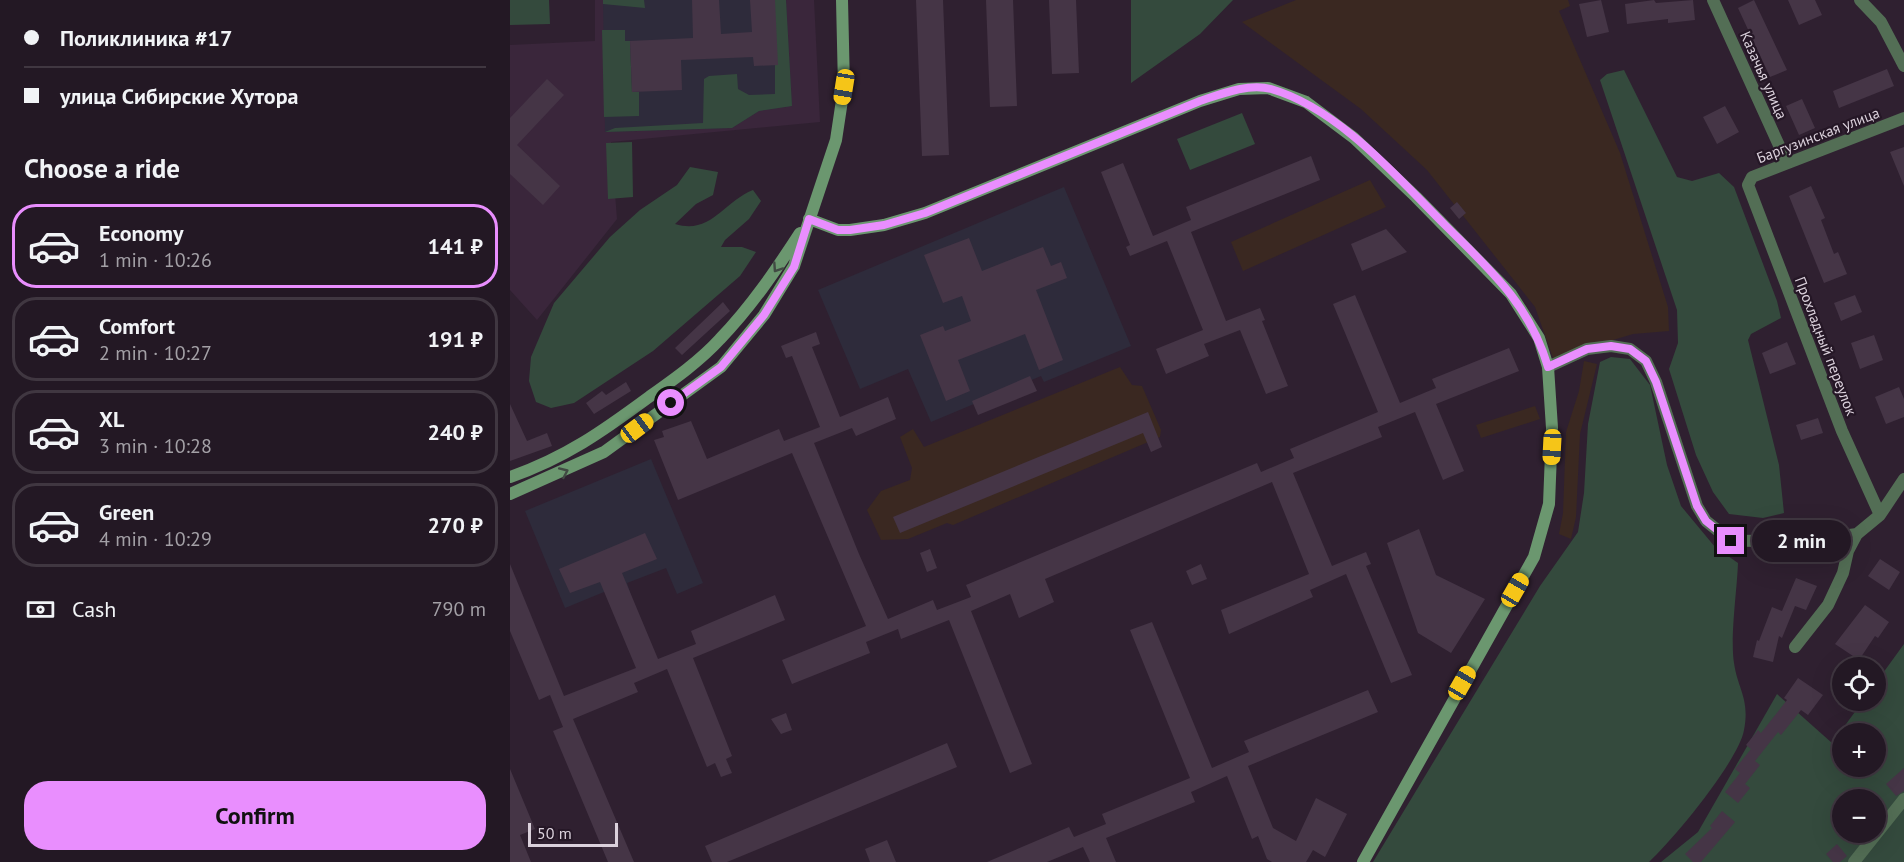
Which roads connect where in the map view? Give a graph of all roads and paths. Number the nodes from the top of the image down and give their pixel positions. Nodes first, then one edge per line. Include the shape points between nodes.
1 (842, 0) edge
2 (1713, 0) edge
3 (1860, 0) edge
4 (1904, 66) edge
5 (1904, 118) edge
6 (1787, 163) junction
7 (1748, 185) joint
8 (809, 219) junction
9 (1548, 367) junction
10 (510, 477) edge
11 (1904, 479) edge
12 (510, 494) edge
13 (1880, 515) junction
14 (1857, 534) junction
15 (1795, 647) dead end
16 (1904, 799) edge
17 (1363, 862) edge
18 (1854, 862) edge

1 - 8 street via 844,87 836,140
2 - 6 street, Казачья улица
3 - 4 street via 1881,22
5 - 6 street, Баргузинская улица
6 - 7 street, Баргузинская улица via 1752,177
7 - 13 street, Прохладный переулок via 1842,431
8 - 9 street via 838,230 884,225 925,213 1200,101 1239,89 1268,88 1318,110 1416,197 1511,294 1539,338
8 -> 10 street via 760,293 720,340 587,443
12 -> 8 street via 604,452 721,367 764,315 794,267
9 - 14 street via 1587,349 1611,346 1630,349 1646,361 1697,506 1706,521 1731,541 1812,540
9 - 17 street via 1552,428 1549,504 1534,557
11 - 13 street
13 - 14 street
14 - 15 street via 1828,605
16 - 18 street

